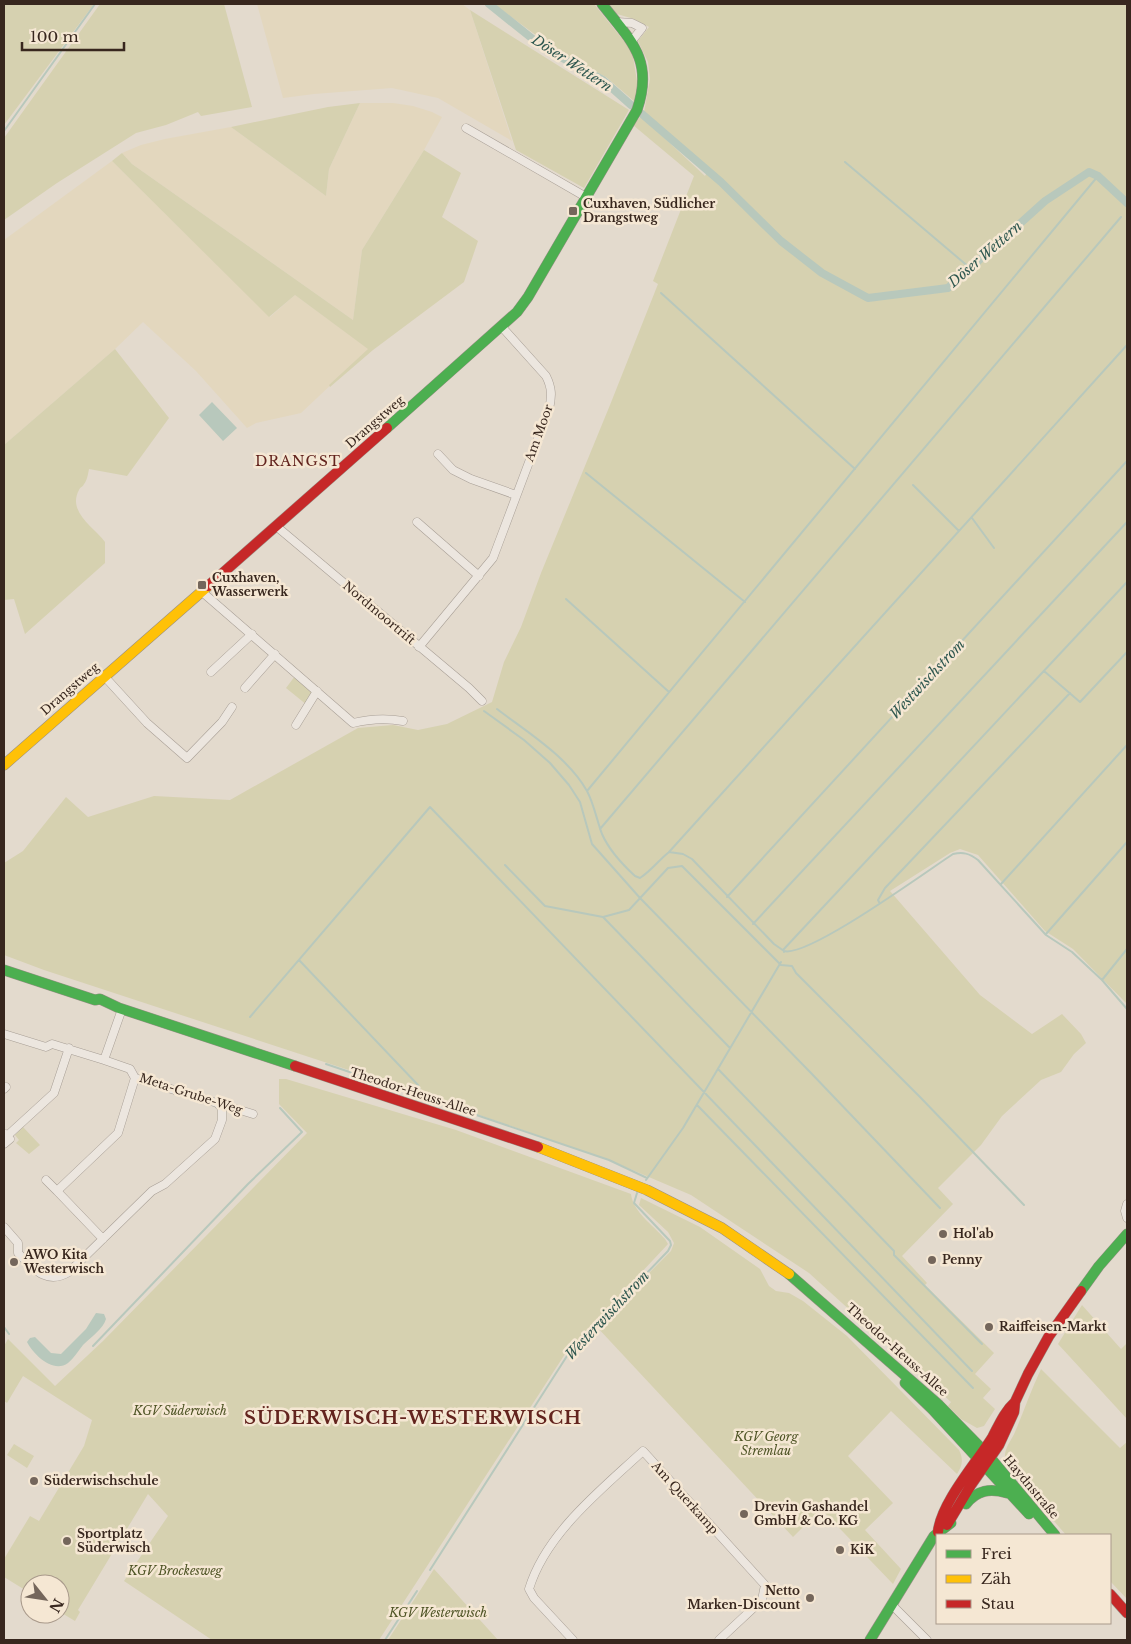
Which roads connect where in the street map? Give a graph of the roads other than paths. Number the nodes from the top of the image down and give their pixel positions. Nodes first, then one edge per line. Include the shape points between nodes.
1 (602, 4) edge
2 (616, 22) junction
3 (631, 42) junction
4 (466, 128) dead end
5 (586, 197) junction
6 (502, 327) junction
7 (438, 454) dead end
8 (516, 494) junction
9 (417, 522) dead end
10 (276, 526) junction
11 (479, 576) junction
12 (201, 591) junction
13 (252, 634) junction
14 (419, 647) junction
15 (275, 654) junction
16 (211, 672) dead end
17 (104, 676) junction
18 (245, 688) dead end
19 (317, 691) junction
20 (482, 701) dead end
21 (232, 707) dead end
22 (403, 722) dead end
23 (296, 725) dead end
24 (4, 765) edge
25 (4, 970) edge
26 (121, 1008) junction
27 (4, 1034) edge
28 (69, 1048) junction
29 (104, 1060) junction
30 (136, 1078) junction
31 (218, 1104) junction
32 (253, 1114) dead end
33 (5, 1134) edge
34 (4, 1144) edge
35 (46, 1180) dead end
36 (57, 1191) junction
37 (1127, 1204) edge
38 (1127, 1218) edge
39 (4, 1227) edge
40 (1127, 1234) edge
41 (103, 1239) junction
42 (783, 1273) junction
43 (1011, 1405) junction
44 (974, 1440) junction
45 (984, 1458) junction
46 (1011, 1494) junction
47 (947, 1525) junction
48 (938, 1532) joint
49 (1050, 1534) edge
50 (1054, 1534) edge
51 (936, 1535) edge
52 (1111, 1595) edge
53 (892, 1605) junction
54 (1127, 1613) edge
55 (573, 1640) edge
56 (719, 1640) edge
57 (870, 1640) edge
58 (927, 1640) edge

1 - 2 street, Drangstweg
2 - 3 street, Drangstweg
2 - 3 street via 632,23 642,28
3 - 5 street, Drangstweg via 640,57 646,83 637,110
4 - 5 street
5 - 6 street, Drangstweg via 528,297
6 - 8 street, Am Moor via 546,376 552,395
6 - 10 street, Drangstweg
7 - 8 street via 453,470
8 - 11 street, Am Moor via 493,558
9 - 11 street
10 - 12 street, Drangstweg
10 - 14 street, Nordmoortrift
11 - 14 street, Am Moor
12 - 13 street
12 - 17 street, Drangstweg
13 - 15 street
13 - 16 street
14 - 20 street, Nordmoortrift
15 - 18 street
15 - 19 street
17 - 21 street via 147,724 187,758
17 - 24 street, Drangstweg
19 - 22 street via 353,723
19 - 23 street
25 - 26 street, Theodor-Heuss-Allee
26 - 29 street
26 - 42 street, Theodor-Heuss-Allee via 552,1151 646,1190 693,1214
27 - 28 street, Meta-Grube-Weg via 46,1047 52,1044
28 - 29 street, Meta-Grube-Weg
28 - 33 street via 54,1093
29 - 30 street, Meta-Grube-Weg via 130,1069
30 - 31 street, Meta-Grube-Weg
30 - 36 street via 118,1133
31 - 32 street, Meta-Grube-Weg
31 - 41 street via 222,1108 222,1120 215,1139 165,1184 152,1191
33 - 34 street via 10,1139
35 - 36 street
36 - 41 street
37 - 38 street via 1124,1212
39 - 41 street via 18,1243 18,1253 37,1272 52,1278 64,1276
40 - 43 street via 1064,1313
42 - 44 street, Theodor-Heuss-Allee via 849,1324
42 - 45 street, Theodor-Heuss-Allee via 853,1332
43 - 44 street via 988,1434
43 - 45 street via 1014,1412 1007,1429
44 - 45 street, Theodor-Heuss-Allee
45 - 46 street, Haydnstraße
45 - 47 street
45 - 48 street via 959,1485 939,1523
45 - 50 street, Haydnstraße
46 - 47 street via 995,1489 980,1491
46 - 49 street, Haydnstraße
47 - 48 street
51 - 53 street
52 - 54 street
53 - 57 street
53 - 58 street
55 - 56 street, Am Querkamp via 534,1598 529,1589 533,1574 579,1511 643,1451 764,1585 762,1600

